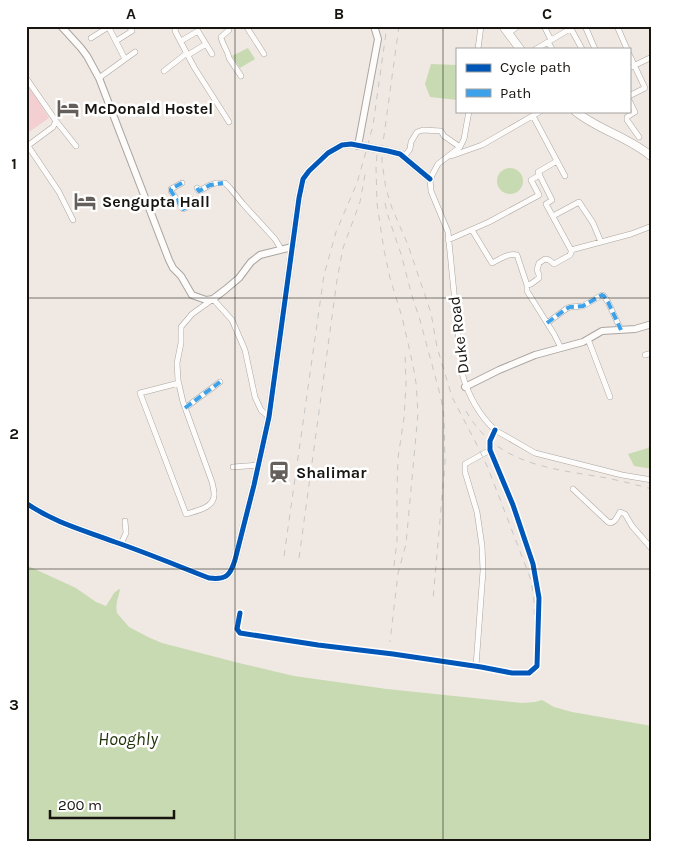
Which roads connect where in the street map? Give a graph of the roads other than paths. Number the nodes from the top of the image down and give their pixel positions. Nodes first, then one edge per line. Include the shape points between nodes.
1 (61, 26) edge
2 (109, 26) edge
3 (129, 26) edge
4 (176, 26) edge
5 (229, 26) edge
6 (246, 26) edge
7 (374, 26) edge
8 (481, 26) edge
9 (503, 26) edge
10 (518, 26) edge
11 (544, 26) edge
12 (584, 26) edge
13 (616, 26) edge
14 (572, 27) edge
15 (509, 33) junction
16 (91, 38) dead end
17 (116, 41) junction
18 (180, 41) junction
19 (550, 41) junction
20 (206, 44) junction
21 (478, 48) edge
22 (519, 48) edge
23 (538, 48) edge
24 (552, 48) edge
25 (582, 48) edge
26 (595, 48) edge
27 (627, 48) edge
28 (135, 52) dead end
29 (187, 54) junction
30 (212, 54) dead end
31 (264, 54) dead end
32 (652, 57) edge
33 (126, 59) junction
34 (632, 66) edge
35 (164, 71) dead end
36 (241, 76) dead end
37 (26, 78) edge
38 (99, 78) junction
39 (630, 96) edge
40 (630, 102) edge
41 (469, 112) edge
42 (539, 112) edge
43 (576, 112) edge
44 (533, 116) junction
45 (56, 121) junction
46 (229, 122) dead end
47 (639, 137) dead end
48 (27, 146) edge
49 (76, 146) dead end
50 (360, 146) junction
51 (460, 147) junction
52 (404, 157) junction
53 (448, 157) junction
54 (652, 157) edge
55 (557, 162) junction
56 (540, 175) junction
57 (565, 176) dead end
58 (430, 179) junction
59 (182, 183) dead end
60 (553, 216) junction
61 (73, 220) dead end
62 (652, 226) edge
63 (472, 230) junction
64 (448, 240) junction
65 (601, 242) junction
66 (292, 247) junction
67 (281, 250) junction
68 (572, 250) junction
69 (527, 285) junction
70 (213, 299) junction
71 (547, 323) junction
72 (652, 324) edge
73 (620, 330) junction
74 (588, 339) junction
75 (561, 348) junction
76 (652, 353) edge
77 (645, 355) dead end
78 (220, 382) dead end
79 (179, 383) junction
80 (465, 387) junction
81 (610, 397) dead end
82 (185, 408) junction
83 (269, 417) junction
84 (495, 430) junction
85 (490, 450) junction
86 (258, 465) junction
87 (233, 467) dead end
88 (652, 480) edge
89 (573, 489) dead end
90 (26, 503) edge
91 (125, 521) dead end
92 (121, 544) junction
93 (652, 549) edge
94 (240, 614) dead end
95 (476, 666) junction

1 - 38 street via 84,52
2 - 16 street
2 - 17 street
3 - 17 street via 132,31
4 - 18 street
5 - 36 street via 221,40 228,58
6 - 31 street
7 - 50 street via 378,39
8 - 21 street
9 - 15 main road
10 - 15 street
11 - 19 street
12 - 26 street
13 - 27 street
14 - 19 street
14 - 25 street
15 - 22 main road
17 - 33 street
18 - 20 street via 198,31
18 - 29 street
19 - 23 street
19 - 24 street
20 - 29 street
20 - 30 street
28 - 33 street
29 - 35 street
29 - 46 street
32 - 34 street
33 - 38 street
34 - 39 street via 645,88
37 - 45 street
38 - 70 street via 173,268 192,295
40 - 47 street via 635,112 627,120
41 - 51 street
42 - 44 street
43 - 54 main road
44 - 53 street via 482,145
44 - 55 street
45 - 48 street via 53,127
45 - 49 street
48 - 61 street via 59,192
50 - 52 street
50 - 66 street via 342,145 328,153 304,178
51 - 52 street via 441,131 422,130
51 - 53 street
52 - 58 street
53 - 58 street via 438,164
55 - 56 street via 538,172
55 - 57 street
56 - 60 street via 552,200 546,204
56 - 63 street via 531,180 539,196
58 - 64 street, Duke Road
59 - 67 street via 170,191 183,209 192,205 190,197 199,194 198,190 225,183
60 - 65 street via 579,202
60 - 68 street
62 - 65 street
63 - 64 street
63 - 69 street via 492,263 505,256 517,255
64 - 80 street, Duke Road
65 - 68 street
66 - 67 street
66 - 83 street
67 - 70 street via 260,255
68 - 69 street via 570,255 554,264 545,259 539,263 539,278
69 - 71 street via 526,291
70 - 79 street via 192,314 181,327 177,363
70 - 83 street via 232,320 245,350 255,397 261,410
71 - 73 street via 566,309 582,306 602,295
71 - 75 street
72 - 73 street
73 - 74 street via 602,331
74 - 75 street
74 - 81 street
75 - 80 street via 535,355
76 - 77 street
78 - 82 street
79 - 82 street
79 - 82 street via 140,393 186,514 210,505 214,494
80 - 84 street, Duke Road via 474,405
83 - 86 street
84 - 85 street
84 - 88 street, Duke Road via 536,453
85 - 95 street via 465,464 482,546
85 - 95 street via 533,564 539,598 537,666 529,673
86 - 87 street
86 - 92 street via 235,560 226,577 209,578
89 - 93 street via 610,523 620,512 625,514
90 - 92 street via 49,518
91 - 92 street via 126,533
94 - 95 street via 237,629 240,633

